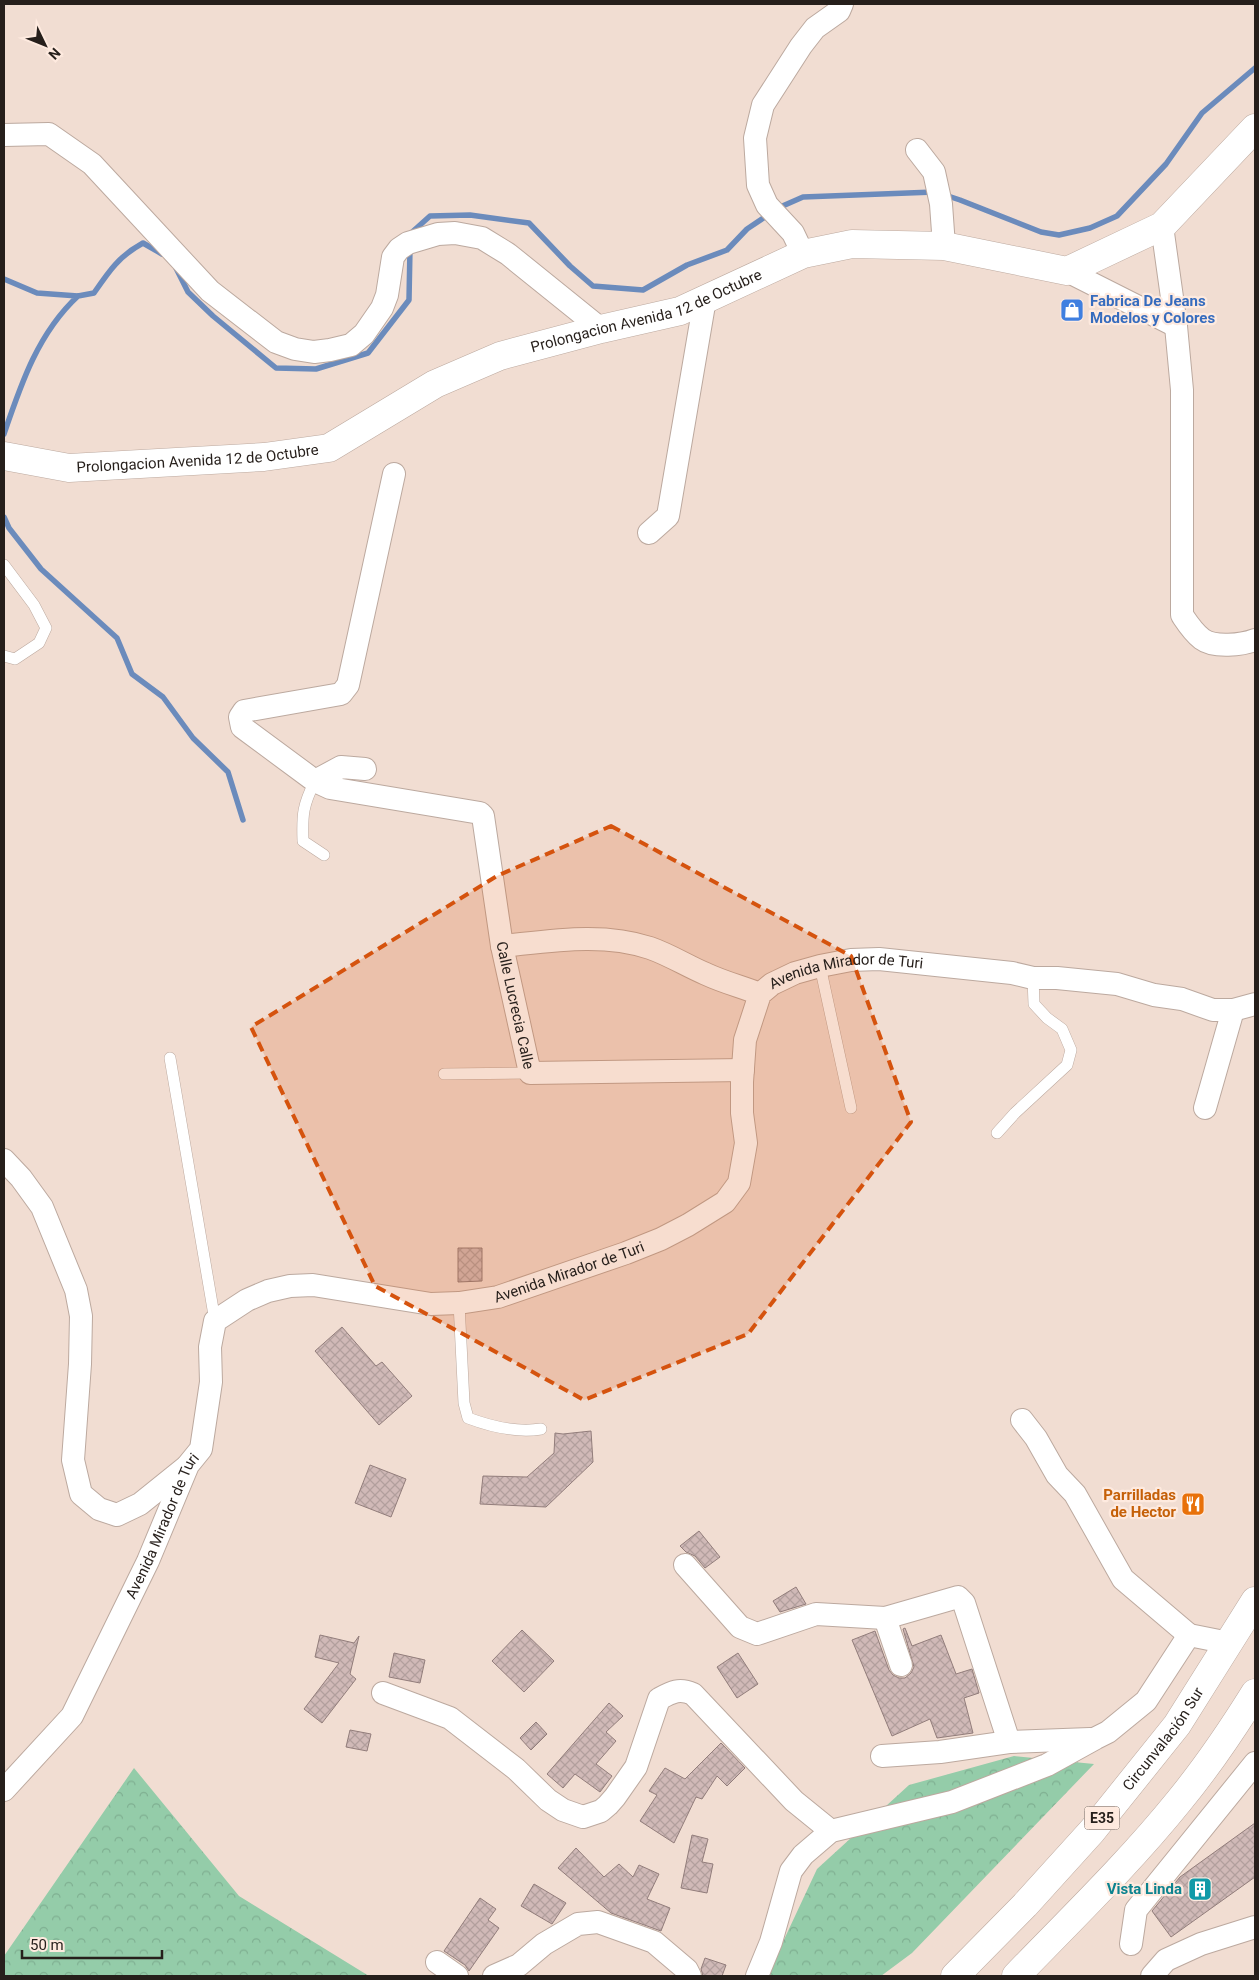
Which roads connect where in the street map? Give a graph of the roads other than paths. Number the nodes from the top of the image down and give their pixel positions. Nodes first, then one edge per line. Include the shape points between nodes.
1 (842, 4) edge
2 (1255, 128) edge
3 (4, 135) edge
4 (917, 150) dead end
5 (1162, 226) junction
6 (944, 246) junction
7 (803, 254) junction
8 (1067, 271) junction
9 (706, 299) junction
10 (1176, 326) junction
11 (601, 329) junction
12 (4, 456) edge
13 (394, 474) dead end
14 (649, 533) dead end
15 (4, 565) edge
16 (1255, 640) edge
17 (4, 656) edge
18 (365, 769) dead end
19 (315, 781) junction
20 (324, 856) dead end
21 (502, 946) junction
22 (820, 966) junction
23 (1033, 978) junction
24 (760, 994) junction
25 (1255, 1004) edge
26 (1233, 1010) junction
27 (170, 1058) dead end
28 (743, 1070) junction
29 (530, 1073) junction
30 (444, 1074) dead end
31 (851, 1108) dead end
32 (1205, 1108) dead end
33 (997, 1132) dead end
34 (4, 1160) edge
35 (459, 1303) junction
36 (215, 1321) junction
37 (1022, 1420) dead end
38 (541, 1429) dead end
39 (188, 1465) junction
40 (685, 1565) dead end
41 (1255, 1600) edge
42 (885, 1618) junction
43 (1189, 1635) junction
44 (1229, 1643) junction
45 (902, 1665) dead end
46 (383, 1693) dead end
47 (1255, 1693) edge
48 (1255, 1714) edge
49 (1096, 1738) junction
50 (1008, 1742) junction
51 (1223, 1743) junction
52 (882, 1756) dead end
53 (1255, 1763) edge
54 (4, 1790) edge
55 (830, 1831) junction
56 (1255, 1927) edge
57 (1131, 1944) dead end
58 (437, 1962) dead end
59 (457, 1976) edge
60 (494, 1976) edge
61 (690, 1976) edge
62 (757, 1976) edge
63 (955, 1976) edge
64 (1016, 1976) edge
65 (1152, 1976) edge

1 - 7 street via 838,11 815,28 801,46 763,105 755,138 758,185 767,205 793,233
2 - 5 main road
3 - 11 street via 49,134 92,164 210,291 276,342 295,349 314,352 351,345 364,334 382,308 388,295 393,258 399,249 434,235 455,233 482,238 508,254
4 - 6 street via 934,172 941,204
5 - 8 main road
5 - 10 street
6 - 7 main road, Prolongacion Avenida 12 de Octubre via 852,244
6 - 8 main road, Prolongacion Avenida 12 de Octubre
7 - 9 main road, Prolongacion Avenida 12 de Octubre
8 - 10 street
9 - 11 main road, Prolongacion Avenida 12 de Octubre via 680,311
9 - 14 street via 668,516
10 - 16 street via 1182,390 1182,615 1204,640 1225,644
11 - 12 main road, Prolongacion Avenida 12 de Octubre via 500,356 435,384 329,448 264,457 68,468
13 - 19 street via 348,685 341,694 257,708 244,711 240,717 242,726
15 - 17 lane via 34,605 46,628 39,643 16,659
18 - 19 street via 341,767
19 - 20 lane via 302,815 303,841
19 - 21 street, Calle Lucrecia Calle via 330,788 474,811 483,816
21 - 24 street via 570,939 616,941 649,948
21 - 29 street, Calle Lucrecia Calle
22 - 23 street, Avenida Mirador de Turi via 879,959
22 - 24 street, Avenida Mirador de Turi via 795,973
22 - 31 lane
23 - 26 street, Avenida Mirador de Turi via 1117,984 1182,999 1213,1010
23 - 33 lane via 1034,1004 1062,1029 1071,1050 1067,1065
24 - 28 street, Avenida Mirador de Turi via 745,1040
25 - 26 street, Avenida Mirador de Turi
26 - 32 street
27 - 36 lane
28 - 29 street, Calle Lucrecia Calle
28 - 35 street, Avenida Mirador de Turi via 742,1113 746,1143 739,1183 725,1202 688,1225 626,1254 498,1297
29 - 30 lane
34 - 39 street via 42,1207 76,1290 80,1316 80,1364 73,1460 82,1494 99,1509 117,1515 140,1504
35 - 36 street, Avenida Mirador de Turi via 431,1304 313,1285 290,1286 247,1300
35 - 38 lane via 464,1403 468,1418 524,1432
36 - 39 street, Avenida Mirador de Turi via 210,1348 211,1382 201,1449
37 - 43 street via 1057,1475 1075,1494 1123,1579
39 - 54 street, Avenida Mirador de Turi via 148,1560 72,1716
40 - 42 street via 740,1627 757,1634 816,1614
41 - 44 main road, Circunvalación Sur / E35
42 - 45 street
42 - 50 street via 958,1597 964,1603
43 - 44 street
43 - 49 street via 1146,1701
44 - 63 main road, Circunvalación Sur / E35 via 1177,1725 1092,1831
46 - 55 street via 450,1718 516,1769 548,1800 583,1817 601,1811 636,1767 659,1698 683,1690 693,1694 794,1801
47 - 51 main road
48 - 51 street
49 - 50 street
49 - 55 street via 1047,1765 952,1802
50 - 52 street
51 - 64 main road via 1142,1844
53 - 57 street via 1136,1910
55 - 62 street via 803,1855 791,1871 771,1942
56 - 65 street via 1200,1944 1166,1960
58 - 59 street
60 - 61 street via 519,1965 544,1944 578,1924 598,1922 654,1942

